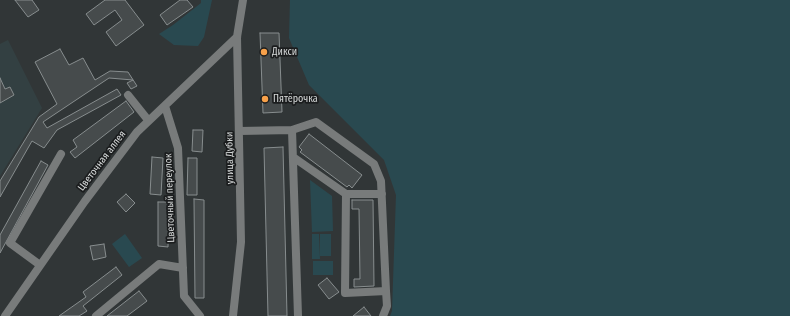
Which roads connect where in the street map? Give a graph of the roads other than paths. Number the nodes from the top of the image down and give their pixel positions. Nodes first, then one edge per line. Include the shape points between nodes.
1 (243, 0) edge
2 (237, 37) junction
3 (128, 95) dead end
4 (165, 106) junction
5 (148, 120) junction
6 (292, 130) junction
7 (240, 131) junction
8 (61, 154) dead end
9 (293, 157) junction
10 (346, 194) junction
11 (382, 194) junction
12 (40, 265) junction
13 (183, 268) junction
14 (386, 291) junction
15 (5, 316) edge
16 (96, 316) edge
17 (200, 316) edge
18 (233, 316) edge
19 (298, 316) edge
20 (383, 316) edge

1 - 2 street, улица Дубки
2 - 4 street, Цветочная аллея
2 - 7 street, улица Дубки
3 - 5 street
4 - 5 street, Цветочная аллея
4 - 13 street, Цветочный переулок via 178,148
5 - 12 street, Цветочная аллея via 94,188
6 - 7 street
6 - 9 street
6 - 11 street via 316,122 374,164 381,181
7 - 18 street, улица Дубки via 241,242
8 - 12 street via 10,243
9 - 10 street
9 - 19 street
10 - 11 street
10 - 14 street via 344,293
11 - 14 street
12 - 15 street, Цветочная аллея
13 - 16 street via 159,264
13 - 17 street, Цветочный переулок via 184,296
14 - 20 street via 387,306

